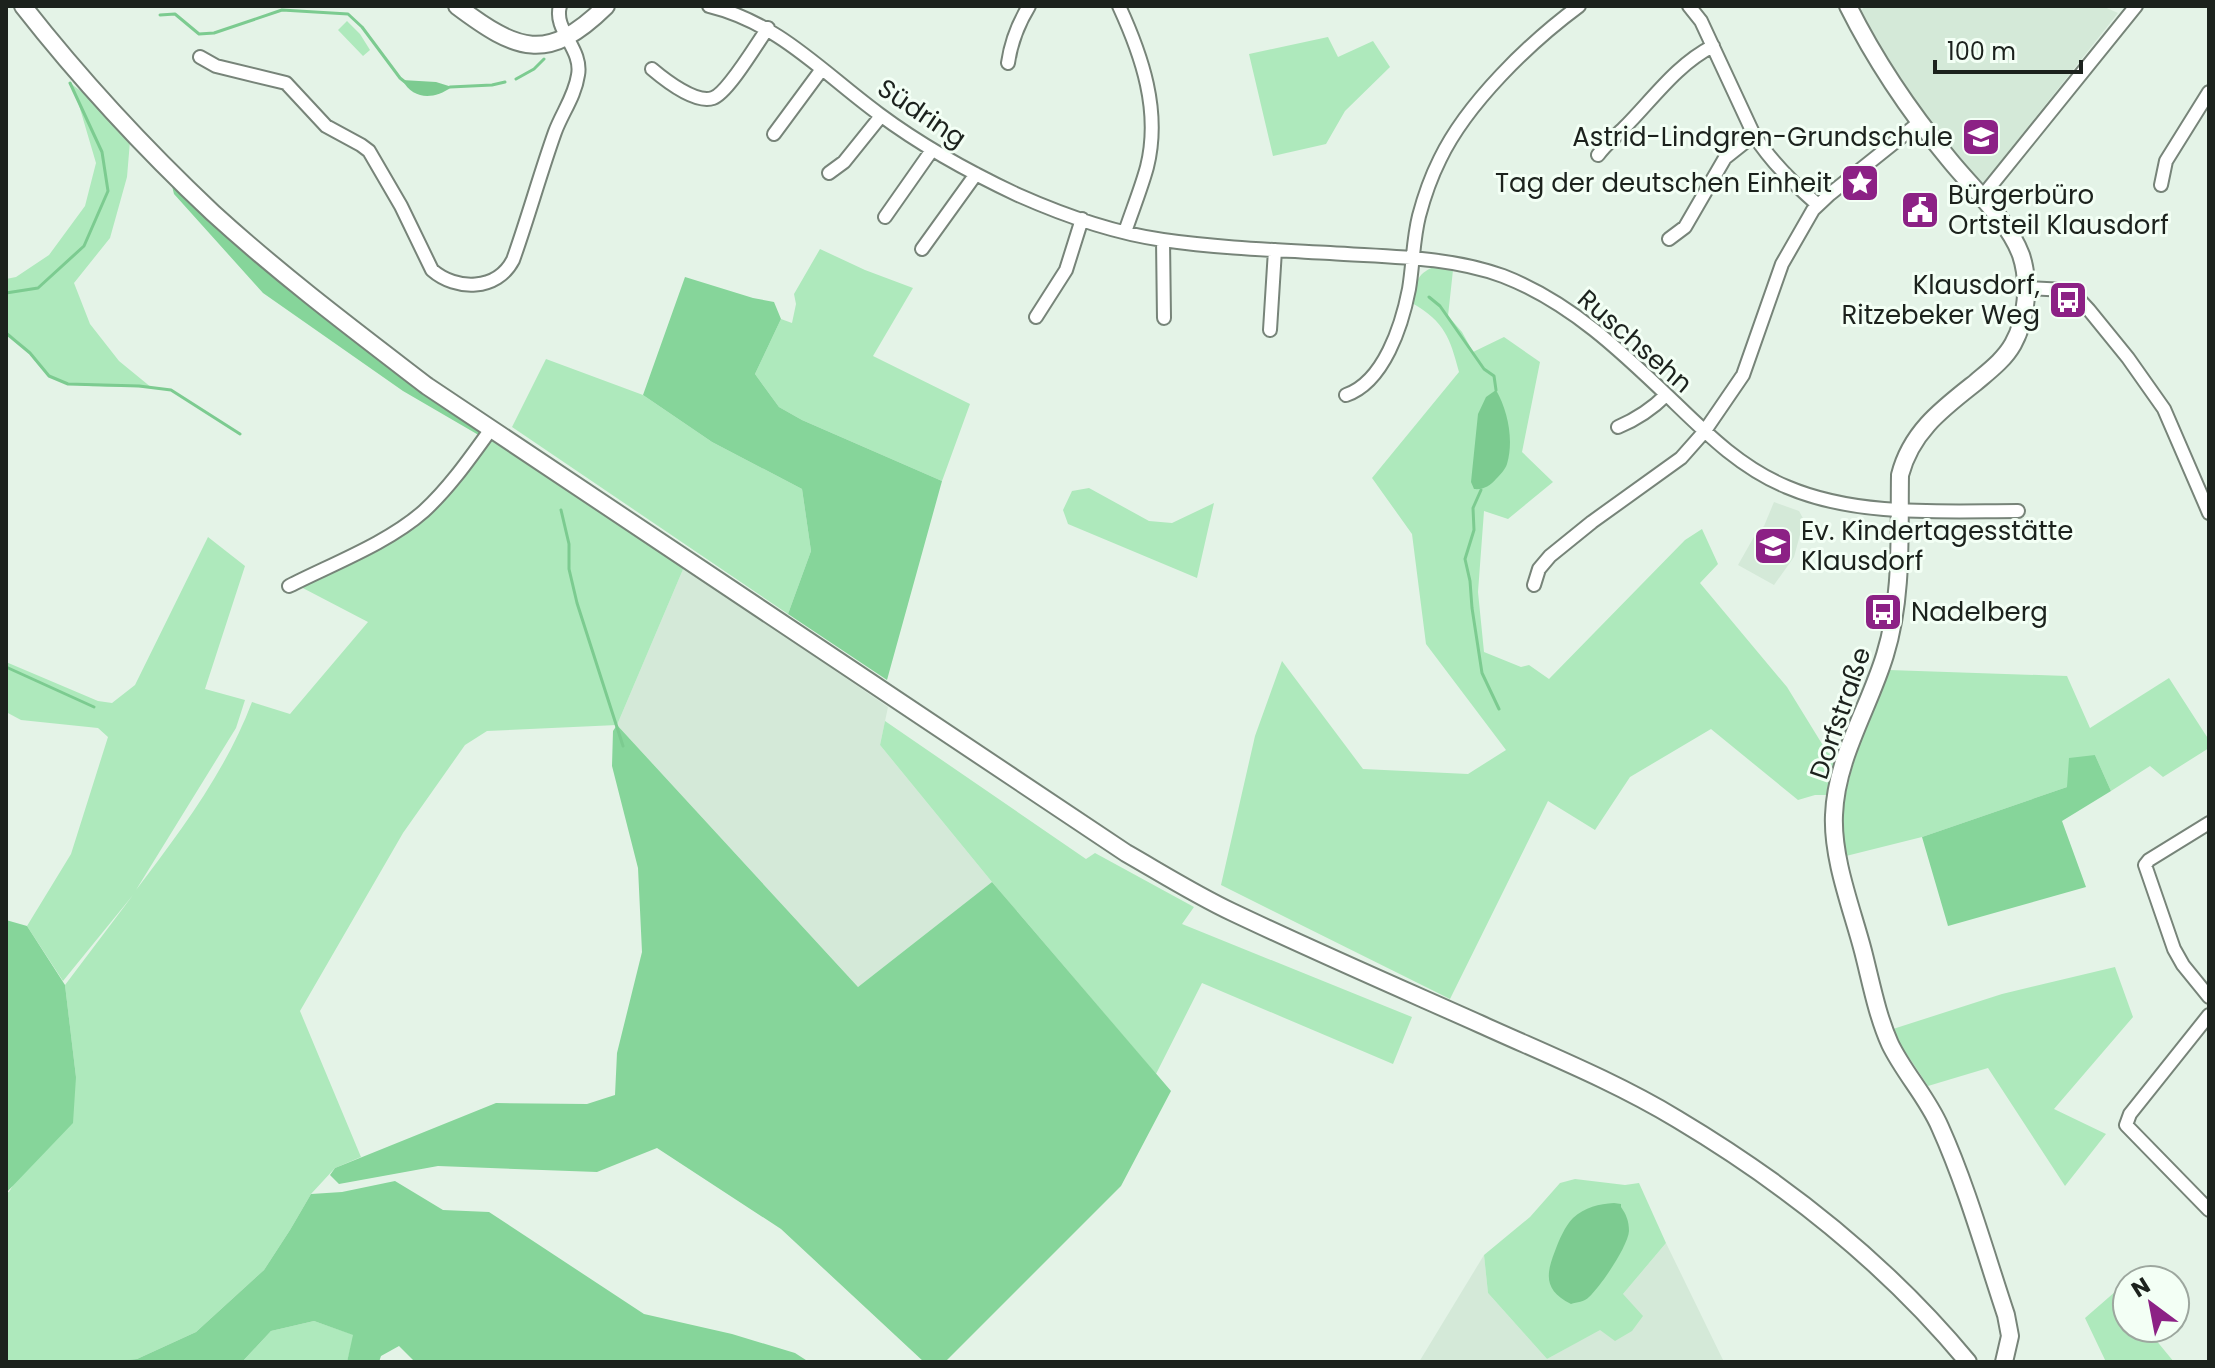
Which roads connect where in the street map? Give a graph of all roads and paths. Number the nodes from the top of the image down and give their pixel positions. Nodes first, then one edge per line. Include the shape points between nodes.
1 (23, 6) edge
2 (457, 6) edge
3 (560, 6) edge
4 (606, 6) edge
5 (709, 6) edge
6 (1029, 6) edge
7 (1119, 6) edge
8 (1579, 6) edge
9 (1689, 6) edge
10 (1848, 6) edge
11 (2136, 6) edge
12 (768, 28) junction
13 (567, 35) junction
14 (1713, 46) junction
15 (200, 57) dead end
16 (1008, 63) dead end
17 (652, 69) dead end
18 (822, 69) junction
19 (2209, 92) edge
20 (2205, 109) edge
21 (881, 116) junction
22 (1920, 122) junction
23 (774, 134) dead end
24 (1754, 135) junction
25 (932, 150) junction
26 (1598, 155) dead end
27 (829, 173) dead end
28 (976, 174) junction
29 (2161, 185) dead end
30 (1981, 198) junction
31 (1818, 205) junction
32 (885, 217) dead end
33 (1082, 219) junction
34 (1125, 232) junction
35 (1669, 239) dead end
36 (1163, 240) junction
37 (1228, 246) joint
38 (922, 249) dead end
39 (1275, 250) junction
40 (1412, 257) junction
41 (2026, 288) junction
42 (1036, 317) dead end
43 (1164, 318) dead end
44 (1270, 330) dead end
45 (1346, 395) dead end
46 (1666, 395) junction
47 (1618, 427) dead end
48 (491, 429) junction
49 (1704, 432) junction
50 (1899, 510) junction
51 (2018, 511) dead end
52 (2209, 513) edge
53 (1534, 585) dead end
54 (289, 586) dead end
55 (2209, 823) edge
56 (2209, 997) edge
57 (2209, 1015) edge
58 (2209, 1210) edge
59 (1968, 1362) edge
60 (2004, 1362) edge

1 - 48 main road via 108,107 214,213 345,324
2 - 13 main road via 519,44 548,43
3 - 13 street via 559,21
4 - 13 main road
5 - 12 street, Südring
6 - 16 street
7 - 34 street via 1142,63 1150,120 1147,164
8 - 40 street via 1497,80 1449,142 1430,181
9 - 14 street
10 - 22 main road, Dorfstraße
11 - 30 street
12 - 17 street via 726,88 712,98 676,88
12 - 18 street, Südring
13 - 15 street via 579,75 517,248 509,268 474,286 439,276 428,264 369,151 326,126 286,83
14 - 24 street
14 - 26 street via 1681,67
18 - 21 street, Südring
18 - 23 street
19 - 20 street
20 - 29 street via 2166,161
21 - 25 street, Südring
21 - 27 street
22 - 30 main road, Dorfstraße
22 - 31 street
24 - 31 street
24 - 35 street via 1725,158 1685,227
25 - 28 street, Südring
25 - 32 street
28 - 33 street, Südring
28 - 38 street
30 - 41 main road, Dorfstraße via 2014,240
31 - 49 street via 1782,264 1743,375
33 - 34 street, Südring
33 - 42 street via 1066,270
34 - 36 street, Südring
36 - 37 street, Südring
36 - 43 street
37 - 39 street, Ruschsehn
39 - 40 street, Ruschsehn
39 - 44 street
40 - 45 street via 1409,290 1383,362 1371,380
40 - 46 street, Ruschsehn via 1499,275 1554,301
41 - 50 main road, Dorfstraße via 2012,346 1915,438 1900,475
41 - 52 street via 2066,290 2089,310 2164,409
46 - 47 street
46 - 49 street, Ruschsehn
48 - 54 street via 422,513
48 - 59 main road via 1126,853 1229,911 1676,1118 1754,1168 1849,1241 1904,1291
49 - 50 street, Ruschsehn via 1754,471 1786,487 1815,497
49 - 53 street via 1681,458 1550,556
50 - 51 street
50 - 60 main road, Dorfstraße via 1891,635 1838,785 1835,836 1885,1029 1947,1142 2006,1315 2010,1336
55 - 56 street via 2145,865 2174,949
57 - 58 street via 2126,1125

